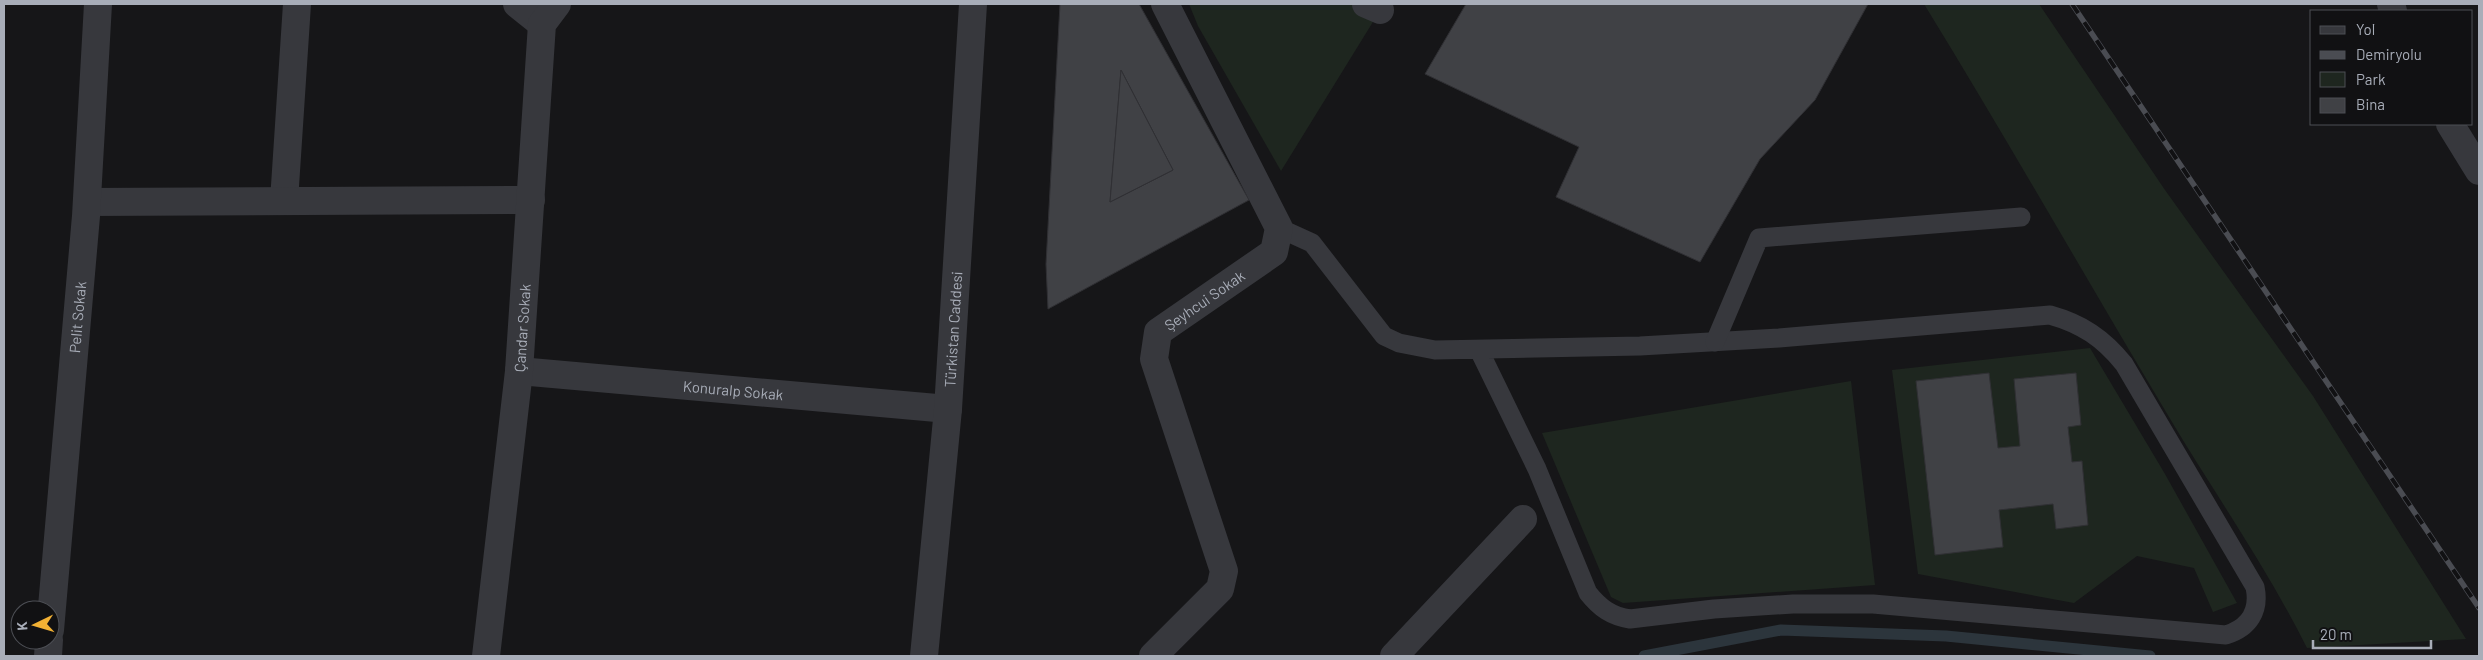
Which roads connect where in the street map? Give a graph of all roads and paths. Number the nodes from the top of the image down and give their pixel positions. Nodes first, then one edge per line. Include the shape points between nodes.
1 (98, 4) edge
2 (297, 4) edge
3 (517, 4) edge
4 (973, 4) edge
5 (1164, 4) edge
6 (550, 14) edge
7 (2451, 125) edge
8 (2479, 171) edge
9 (530, 200) junction
10 (284, 201) junction
11 (87, 202) junction
12 (2021, 217) dead end
13 (1279, 228) junction
14 (1715, 342) junction
15 (1479, 350) junction
16 (519, 371) junction
17 (948, 409) junction
18 (1523, 519) dead end
19 (53, 600) edge
20 (486, 656) edge
21 (924, 656) edge
22 (1153, 656) edge
23 (1394, 656) edge

1 - 11 street, Pelit Sokak
2 - 10 street
3 - 6 street
4 - 17 street, Türkistan Caddesi
5 - 13 street
6 - 9 street, Çandar Sokak
7 - 8 street
9 - 10 street
9 - 16 street, Çandar Sokak
10 - 11 street
11 - 19 street, Pelit Sokak
12 - 14 lane via 1759,238
13 - 15 lane via 1312,243 1384,336 1399,343 1435,350
13 - 22 street, Şeyhcui Sokak via 1274,252 1158,332 1154,358 1224,571 1220,589
14 - 15 lane
14 - 15 lane via 2050,315 2089,330 2109,345 2124,364 2255,587 2257,598 2251,620 2236,632 2226,635 1873,604 1793,604 1630,619 1619,617 1608,613 1588,593 1538,470
16 - 17 street, Konuralp Sokak
16 - 20 street, Çandar Sokak
17 - 21 street, Türkistan Caddesi
18 - 23 street

